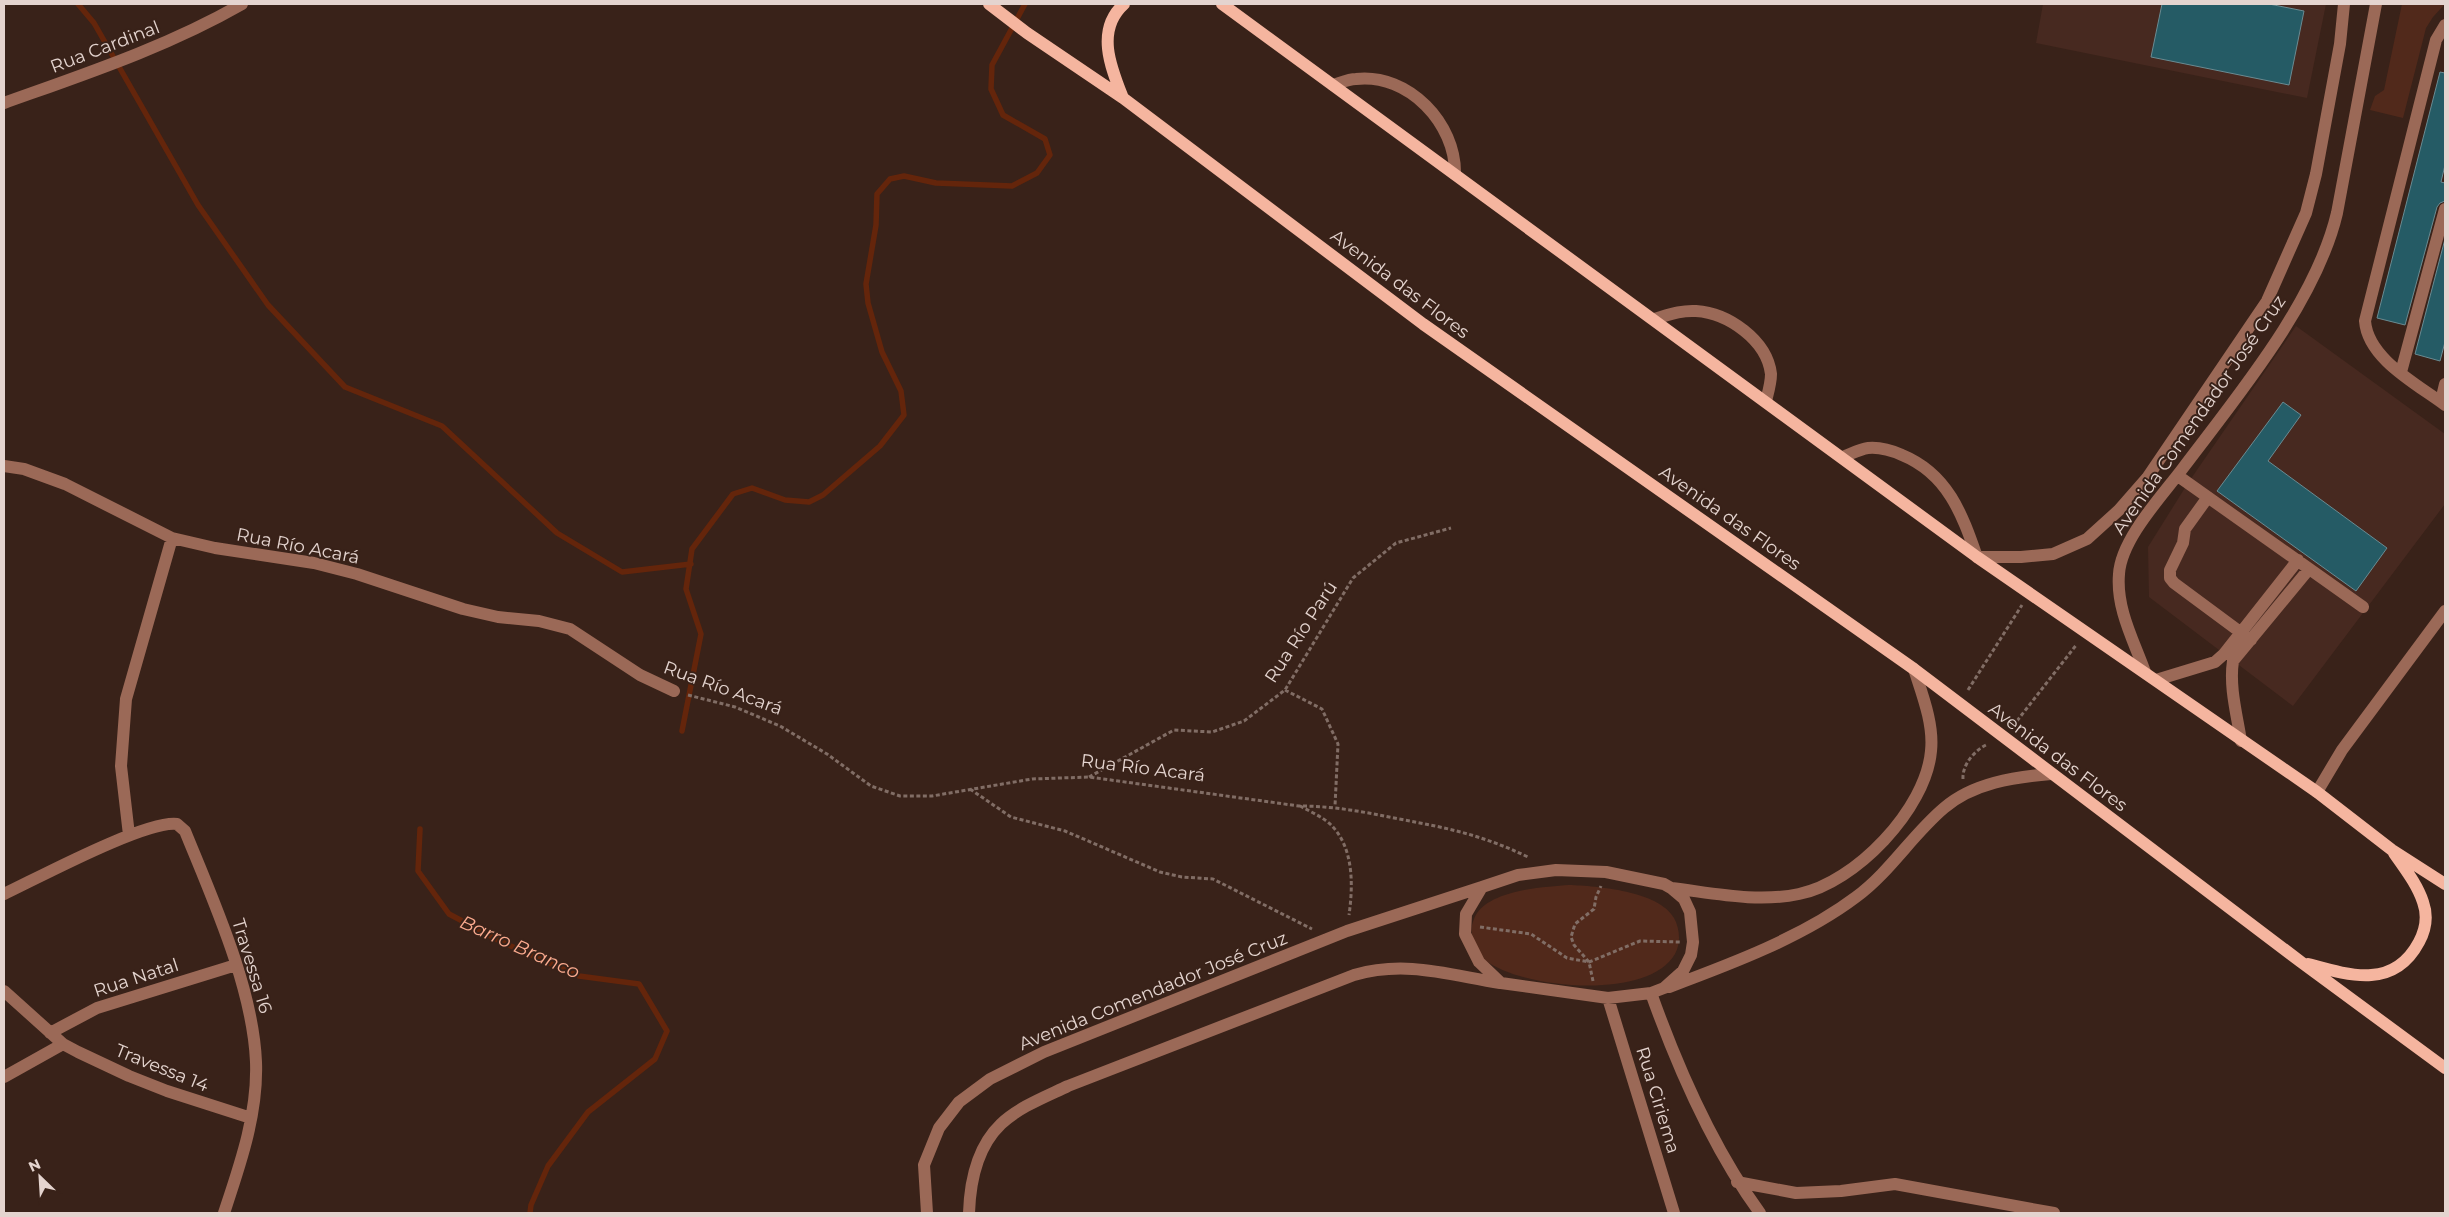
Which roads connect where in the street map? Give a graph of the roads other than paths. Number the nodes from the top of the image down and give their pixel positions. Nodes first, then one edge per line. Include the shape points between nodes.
1 (242, 4) edge
2 (989, 4) edge
3 (1124, 4) edge
4 (1222, 4) edge
5 (2344, 4) edge
6 (2376, 4) edge
7 (2445, 25) edge
8 (1333, 85) junction
9 (1123, 98) junction
10 (4, 103) edge
11 (1455, 174) junction
12 (2445, 209) edge
13 (1654, 320) junction
14 (2401, 372) junction
15 (2445, 384) edge
16 (1766, 401) junction
17 (2443, 403) edge
18 (1843, 457) junction
19 (4, 466) edge
20 (2178, 476) junction
21 (2208, 497) junction
22 (172, 538) junction
23 (1977, 557) junction
24 (2298, 560) junction
25 (2309, 568) junction
26 (2269, 596) junction
27 (2280, 605) junction
28 (2363, 607) dead end
29 (2445, 611) edge
30 (2246, 637) junction
31 (1914, 669) junction
32 (2145, 672) junction
33 (2156, 680) junction
34 (674, 691) road end
35 (2241, 741) junction
36 (2051, 774) junction
37 (2316, 792) junction
38 (129, 836) junction
39 (2392, 850) junction
40 (2445, 884) edge
41 (1482, 887) junction
42 (1671, 888) junction
43 (4, 894) edge
44 (2301, 962) junction
45 (236, 965) junction
46 (1501, 983) junction
47 (1664, 988) junction
48 (4, 991) edge
49 (1651, 992) junction
50 (1602, 997) junction
51 (50, 1033) junction
52 (64, 1044) junction
53 (2445, 1068) edge
54 (4, 1076) edge
55 (252, 1118) junction
56 (1737, 1182) junction
57 (224, 1213) edge
58 (927, 1213) edge
59 (969, 1213) edge
60 (1674, 1213) edge
61 (1760, 1213) edge
62 (2054, 1213) edge

1 - 10 street, Rua Cardinal via 173,40
2 - 9 main road, Avenida das Flores
3 - 9 main road via 1112,19 1108,33 1111,66
4 - 8 main road
5 - 23 street, Avenida Comendador José Cruz via 2340,44 2306,213 2267,301 2146,478 2088,539 2053,554
6 - 20 street, Avenida Comendador José Cruz via 2345,177 2324,255 2299,304 2246,384
7 - 14 street via 2436,40 2365,321 2375,351
8 - 11 main road
8 - 11 street via 1355,78 1372,80 1416,97 1446,131 1456,159
9 - 31 main road, Avenida das Flores via 1424,324
11 - 13 main road
12 - 14 street
13 - 16 main road
13 - 16 street via 1682,311 1696,311 1736,324 1754,341 1767,363 1771,375
14 - 17 street
15 - 17 street
16 - 18 main road
18 - 23 main road
18 - 23 street via 1868,448 1898,453 1925,466 1956,501
19 - 22 street, Rua Río Acará via 24,469 65,484
20 - 21 street
20 - 32 street, Avenida Comendador José Cruz via 2137,531 2124,554 2119,573 2118,590 2124,618
21 - 24 street
21 - 30 street via 2185,529 2170,578
22 - 34 street, Rua Río Acará via 234,552 314,563 463,609 570,629 640,675
22 - 38 street via 126,699 121,766
23 - 32 main road
24 - 25 street
24 - 26 street
25 - 27 street
25 - 28 street
26 - 27 street
26 - 30 street
27 - 30 street
29 - 37 street via 2342,750
30 - 33 street via 2215,662
30 - 35 street via 2233,661 2231,673
31 - 36 main road, Avenida das Flores
31 - 42 street via 1928,716 1931,750 1926,776 1900,822 1858,865 1835,882 1818,889 1770,898
32 - 33 main road
33 - 35 main road
35 - 37 main road
36 - 44 main road, Avenida das Flores
36 - 47 street via 2011,778 1964,795 1945,807 1878,880 1855,898 1745,958
37 - 39 main road
38 - 43 street
38 - 45 street, Travessa 16 via 161,824 177,824 186,831
39 - 40 main road
39 - 44 main road via 2417,887 2427,916 2425,932 2406,961 2377,976 2334,971
41 - 42 street, Avenida Comendador José Cruz via 1536,872 1606,872
41 - 46 street via 1472,903 1464,934 1485,969
41 - 58 street, Avenida Comendador José Cruz via 1347,931 1044,1052 990,1079 960,1102 939,1128 924,1165
42 - 47 street via 1684,899 1690,912 1693,942 1691,955 1682,970
44 - 53 main road, Avenida das Flores
45 - 51 street, Rua Natal via 97,1008
45 - 55 street, Travessa 16 via 254,1035 256,1064
46 - 50 street
46 - 59 street via 1426,968 1374,969 1068,1086 1026,1106 1000,1125 982,1151 971,1181
47 - 49 street
48 - 51 street, Travessa 14
49 - 50 street
49 - 56 street via 1672,1051
50 - 60 street, Rua Ciriema
51 - 52 street, Travessa 14
52 - 54 street
52 - 55 street, Travessa 14 via 129,1076
55 - 57 street, Travessa 16
56 - 61 street
56 - 62 street via 1796,1193 1841,1192 1895,1184

